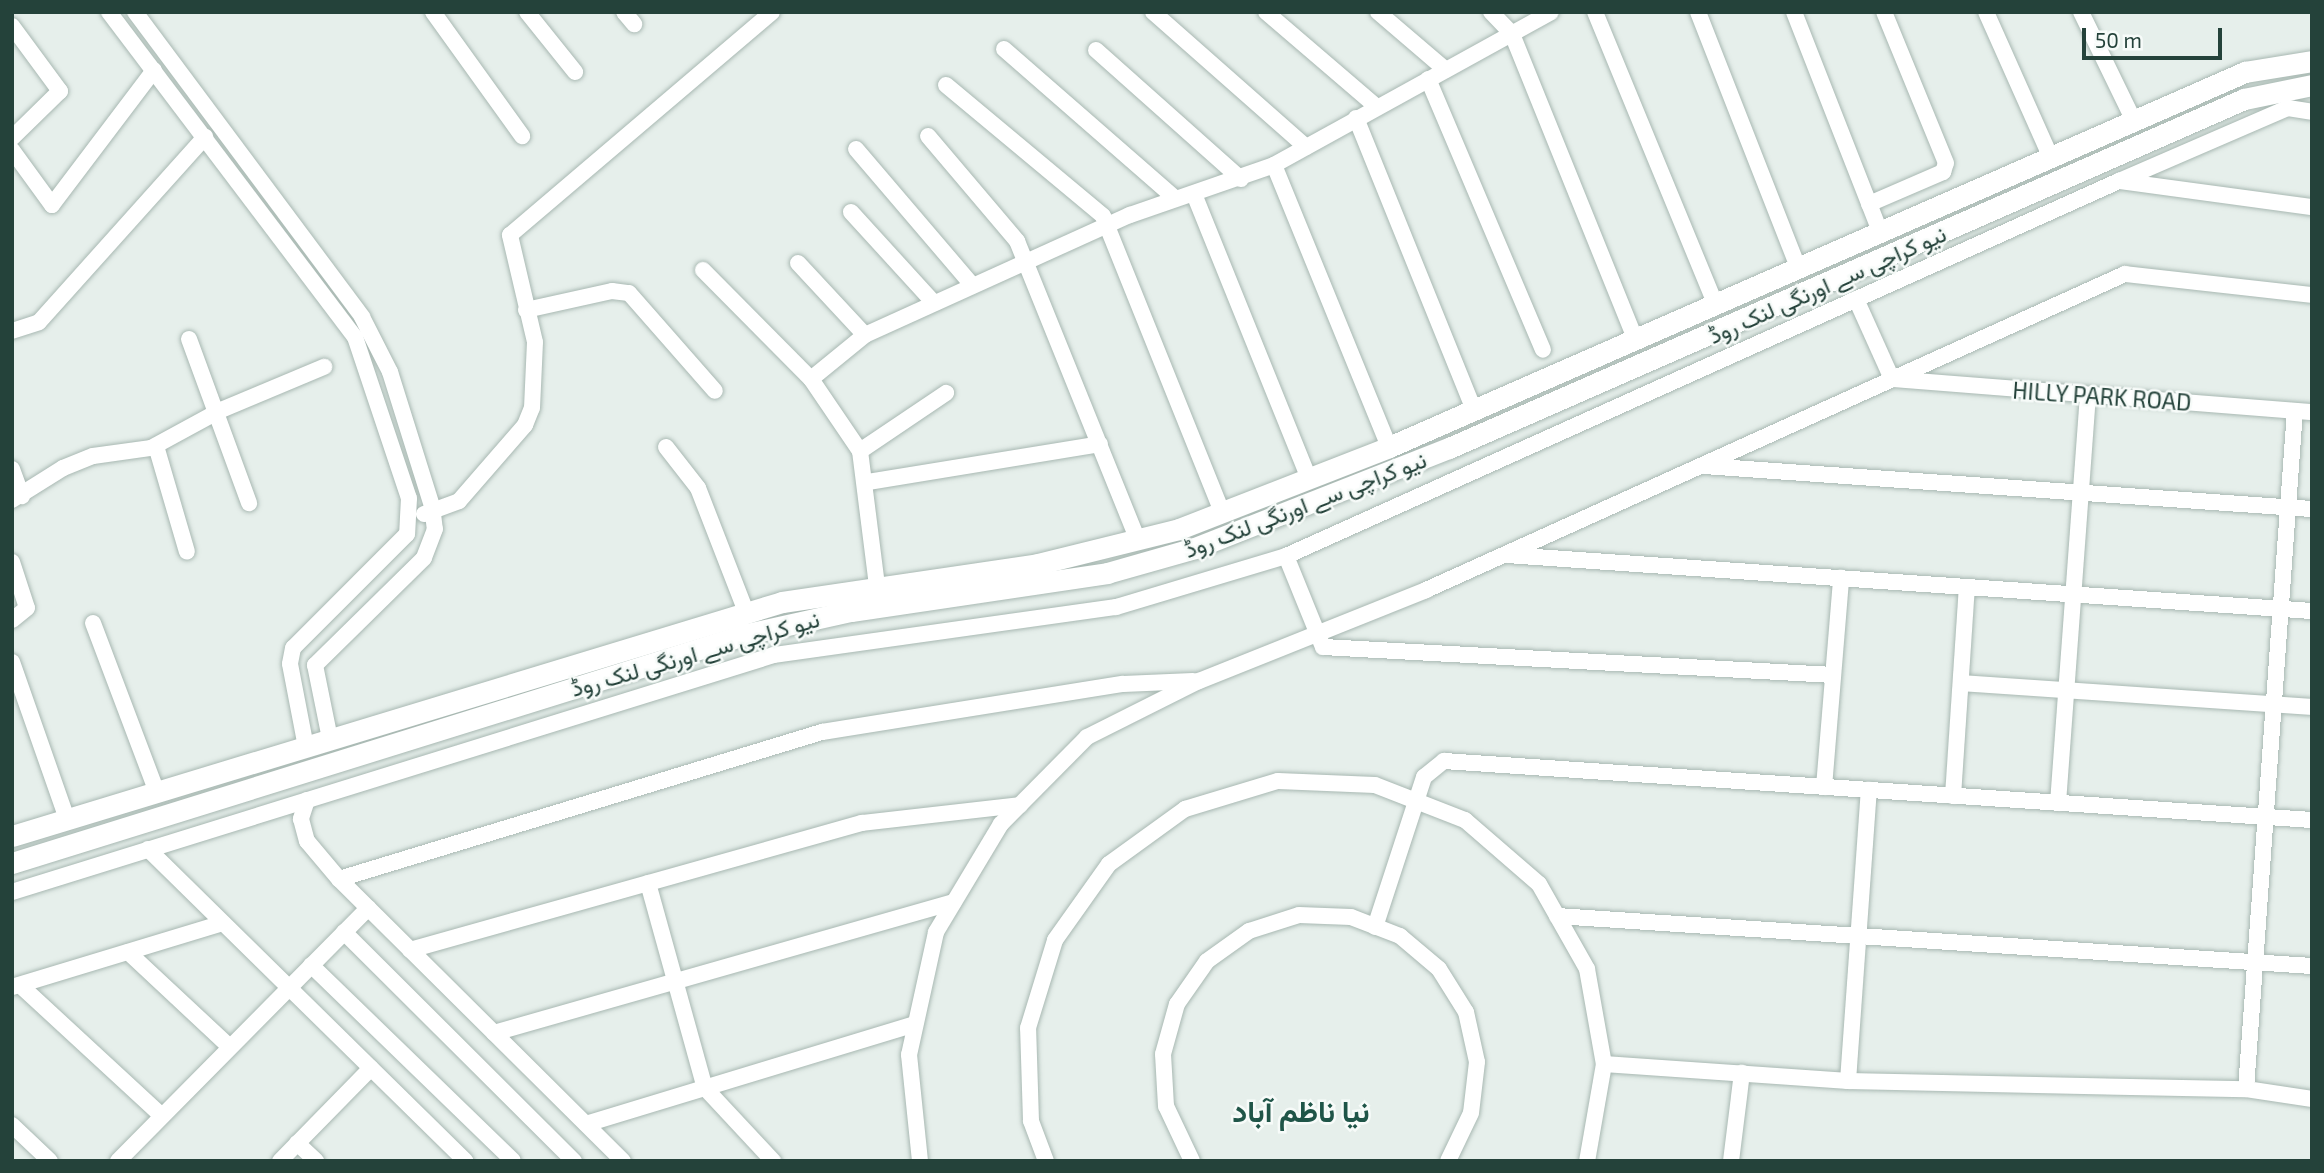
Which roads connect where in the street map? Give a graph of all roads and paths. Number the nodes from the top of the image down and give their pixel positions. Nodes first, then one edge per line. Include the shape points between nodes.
1 (109, 12) edge
2 (135, 12) edge
3 (433, 12) edge
4 (527, 12) edge
5 (772, 12) edge
6 (1153, 12) edge
7 (1266, 12) edge
8 (1378, 12) edge
9 (1490, 12) edge
10 (1552, 12) edge
11 (1595, 12) edge
12 (1698, 12) edge
13 (1794, 12) edge
14 (1884, 12) edge
15 (1986, 12) edge
16 (2081, 12) edge
17 (12, 26) edge
18 (1512, 34) junction
19 (1003, 49) dead end
20 (1096, 50) dead end
21 (2312, 61) edge
22 (154, 70) junction
23 (1446, 70) junction
24 (575, 72) dead end
25 (1428, 79) junction
26 (946, 85) dead end
27 (2312, 85) edge
28 (1377, 107) junction
29 (2312, 112) edge
30 (1356, 118) junction
31 (2133, 119) junction
32 (522, 136) dead end
33 (928, 136) dead end
34 (205, 137) junction
35 (12, 138) edge
36 (1306, 147) junction
37 (856, 149) dead end
38 (12, 150) edge
39 (2050, 156) junction
40 (1274, 165) junction
41 (1241, 179) junction
42 (2119, 181) junction
43 (1194, 194) junction
44 (1175, 198) junction
45 (1870, 204) junction
46 (2312, 207) edge
47 (851, 212) dead end
48 (1108, 225) junction
49 (1880, 231) junction
50 (1026, 259) junction
51 (798, 263) dead end
52 (1798, 267) junction
53 (703, 270) dead end
54 (972, 285) junction
55 (2312, 295) edge
56 (1856, 299) junction
57 (934, 303) junction
58 (1715, 303) junction
59 (526, 310) junction
60 (12, 331) edge
61 (865, 335) junction
62 (1635, 338) junction
63 (189, 339) dead end
64 (1611, 349) junction
65 (1543, 350) dead end
66 (324, 367) dead end
67 (1622, 373) junction
68 (811, 379) junction
69 (1892, 379) junction
70 (715, 391) dead end
71 (946, 393) dead end
72 (2088, 394) junction
73 (1475, 410) junction
74 (2304, 411) edge
75 (218, 413) junction
76 (1100, 444) junction
77 (156, 446) junction
78 (666, 447) dead end
79 (1389, 447) junction
80 (860, 451) junction
81 (1702, 466) junction
82 (12, 469) edge
83 (1309, 479) junction
84 (868, 481) junction
85 (2081, 493) junction
86 (17, 498) edge
87 (1250, 502) junction
88 (249, 503) dead end
89 (2288, 508) junction
90 (2312, 509) edge
91 (433, 513) junction
92 (1223, 514) junction
93 (412, 517) junction
94 (1260, 526) junction
95 (1138, 541) junction
96 (187, 552) dead end
97 (1504, 555) junction
98 (1286, 556) junction
99 (12, 562) edge
100 (1841, 578) junction
101 (877, 586) junction
102 (1967, 587) junction
103 (2074, 594) junction
104 (2281, 609) junction
105 (2312, 611) edge
106 (746, 612) junction
107 (12, 620) edge
108 (93, 623) dead end
109 (1314, 635) junction
110 (12, 662) edge
111 (1833, 675) junction
112 (1199, 681) junction
113 (1961, 683) junction
114 (2067, 690) junction
115 (2274, 705) junction
116 (2312, 707) edge
117 (330, 739) junction
118 (306, 747) junction
119 (180, 785) junction
120 (1825, 787) junction
121 (1869, 790) junction
122 (157, 792) junction
123 (1953, 796) junction
124 (307, 800) junction
125 (1417, 801) junction
126 (2058, 803) junction
127 (1020, 805) junction
128 (188, 807) junction
129 (2266, 817) junction
130 (67, 819) junction
131 (2312, 820) edge
132 (12, 836) edge
133 (148, 849) junction
134 (12, 863) edge
135 (339, 879) junction
136 (648, 883) junction
137 (12, 892) edge
138 (954, 902) junction
139 (368, 908) junction
140 (1557, 916) junction
141 (223, 923) junction
142 (1376, 927) junction
143 (344, 932) junction
144 (1858, 936) junction
145 (410, 950) junction
146 (128, 952) junction
147 (2256, 962) junction
148 (311, 965) junction
149 (2312, 966) edge
150 (675, 982) junction
151 (16, 986) edge
152 (289, 988) junction
153 (915, 1024) junction
154 (494, 1033) junction
155 (230, 1047) junction
156 (1604, 1063) junction
157 (371, 1068) junction
158 (1742, 1073) junction
159 (1848, 1081) junction
160 (705, 1088) junction
161 (2246, 1089) junction
162 (2312, 1099) edge
163 (162, 1116) junction
164 (586, 1124) junction
165 (12, 1125) edge
166 (297, 1143) junction
167 (50, 1161) edge
168 (118, 1161) edge
169 (280, 1161) edge
170 (316, 1161) edge
171 (466, 1161) edge
172 (513, 1161) edge
173 (574, 1161) edge
174 (623, 1161) edge
175 (773, 1161) edge
176 (920, 1161) edge
177 (1046, 1161) edge
178 (1192, 1161) edge
179 (1448, 1161) edge
180 (1587, 1161) edge
181 (1731, 1161) edge

1 - 22 street
2 - 91 street via 362,317 390,372
3 - 32 street
4 - 24 street
5 - 59 street via 516,226 509,245
6 - 36 street
7 - 28 street
8 - 23 street
9 - 18 street
10 - 18 street
11 - 58 street
12 - 52 street
13 - 45 street
14 - 45 street via 1946,163 1943,172
15 - 39 street
16 - 31 street
17 - 35 street via 60,91
18 - 23 street
18 - 62 street
19 - 44 street
20 - 41 street
21 - 31 street, نیو کراچی سے اورنگی لنک روڈ via 2264,65
22 - 34 street
22 - 38 street via 52,205
23 - 25 street
25 - 28 street
25 - 65 street
26 - 48 street
27 - 67 street, نیو کراچی سے اورنگی لنک روڈ via 2244,99
28 - 30 street
29 - 42 street via 2288,108
30 - 36 street
30 - 73 street
31 - 39 street, نیو کراچی سے اورنگی لنک روڈ
33 - 50 street via 1002,220
34 - 60 street via 39,322
34 - 93 street via 355,337
36 - 40 street
37 - 54 street
39 - 49 street, نیو کراچی سے اورنگی لنک روڈ
40 - 41 street
40 - 79 street
41 - 43 street
42 - 46 street
42 - 56 street
43 - 44 street
43 - 83 street
44 - 48 street
45 - 49 street
47 - 57 street
48 - 50 street
48 - 92 street
49 - 52 street, نیو کراچی سے اورنگی لنک روڈ
50 - 54 street
50 - 76 street
51 - 61 street
52 - 58 street, نیو کراچی سے اورنگی لنک روڈ
53 - 68 street
54 - 57 street
55 - 69 street via 2125,274
56 - 69 street
56 - 98 street
57 - 61 street
58 - 62 street, نیو کراچی سے اورنگی لنک روڈ
59 - 70 street via 612,291 629,293
59 - 91 street via 537,375 525,425 459,501
61 - 68 street
62 - 64 street, نیو کراچی سے اورنگی لنک روڈ
63 - 75 street
64 - 67 street
64 - 73 street, نیو کراچی سے اورنگی لنک روڈ
66 - 75 street
67 - 94 street, نیو کراچی سے اورنگی لنک روڈ
68 - 80 street
69 - 72 street, HILLY PARK ROAD
69 - 81 street
71 - 80 street
72 - 74 street, HILLY PARK ROAD
72 - 85 street
73 - 79 street, نیو کراچی سے اورنگی لنک روڈ
74 - 89 street
75 - 77 street
75 - 88 street
76 - 84 street
76 - 95 street
77 - 86 street via 93,456
77 - 96 street
78 - 106 street via 698,488
79 - 83 street, نیو کراچی سے اورنگی لنک روڈ
80 - 84 street
81 - 85 street
81 - 97 street
82 - 86 street
83 - 87 street, نیو کراچی سے اورنگی لنک روڈ
84 - 101 street
85 - 89 street
85 - 103 street
87 - 92 street, نیو کراچی سے اورنگی لنک روڈ
87 - 94 street
89 - 90 street
89 - 104 street
91 - 93 street
91 - 117 street via 432,542 424,558 315,665
92 - 95 street, نیو کراچی سے اورنگی لنک روڈ
93 - 118 street via 397,546 293,648 290,664
94 - 128 street, نیو کراچی سے اورنگی لنک روڈ via 1107,573 851,611 747,634
95 - 101 street, نیو کراچی سے اورنگی لنک روڈ via 1038,564
97 - 100 street
97 - 109 street
98 - 109 street
98 - 124 street via 1116,607 774,655
99 - 107 street via 27,608
100 - 102 street
100 - 111 street
101 - 106 street, نیو کراچی سے اورنگی لنک روڈ
102 - 103 street
102 - 113 street
103 - 104 street
103 - 114 street
104 - 105 street
104 - 115 street
106 - 117 street, نیو کراچی سے اورنگی لنک روڈ
108 - 122 street
109 - 111 street via 1323,648
109 - 112 street
110 - 130 street
111 - 120 street
112 - 127 street via 1087,737
112 - 135 street via 1123,684 822,732
113 - 114 street
113 - 123 street
114 - 115 street
114 - 126 street
115 - 116 street
115 - 129 street
117 - 118 street, نیو کراچی سے اورنگی لنک روڈ
118 - 119 street, نیو کراچی سے اورنگی لنک روڈ
119 - 122 street, نیو کراچی سے اورنگی لنک روڈ
119 - 128 street
120 - 121 street
120 - 125 street via 1444,761 1424,777
121 - 123 street
121 - 144 street
122 - 130 street, نیو کراچی سے اورنگی لنک روڈ
123 - 126 street
124 - 133 street
124 - 135 street via 302,819 307,841
125 - 140 street via 1465,821 1539,884
125 - 142 street
125 - 177 street via 1375,785 1278,781 1185,809 1109,864 1055,940 1028,1028 1031,1121
126 - 129 street
127 - 136 street via 862,823
127 - 138 street via 1001,824
128 - 134 street, نیو کراچی سے اورنگی لنک روڈ
129 - 131 street
129 - 147 street
130 - 132 street, نیو کراچی سے اورنگی لنک روڈ
133 - 137 street
133 - 141 street
135 - 139 street
136 - 145 street
136 - 150 street
138 - 150 street
138 - 153 street via 936,932
139 - 143 street
139 - 145 street
140 - 144 street
140 - 156 street via 1587,969
141 - 146 street
141 - 152 street
142 - 178 street via 1351,917 1299,915 1249,931 1206,961 1177,1004 1163,1054 1166,1106
142 - 179 street via 1400,936 1439,969 1466,1012 1477,1062 1471,1113
143 - 148 street
143 - 173 street
144 - 147 street
144 - 159 street
145 - 154 street
146 - 151 street
146 - 155 street
147 - 149 street
147 - 161 street
148 - 152 street
148 - 172 street
150 - 154 street
150 - 160 street
151 - 163 street
152 - 155 street
152 - 157 street
153 - 160 street
153 - 176 street via 908,1055
154 - 164 street
155 - 163 street
156 - 158 street
156 - 180 street
157 - 166 street
157 - 171 street
158 - 159 street
158 - 181 street
159 - 161 street
160 - 164 street
160 - 175 street
161 - 162 street
163 - 168 street
164 - 174 street
165 - 167 street
166 - 169 street
166 - 170 street

